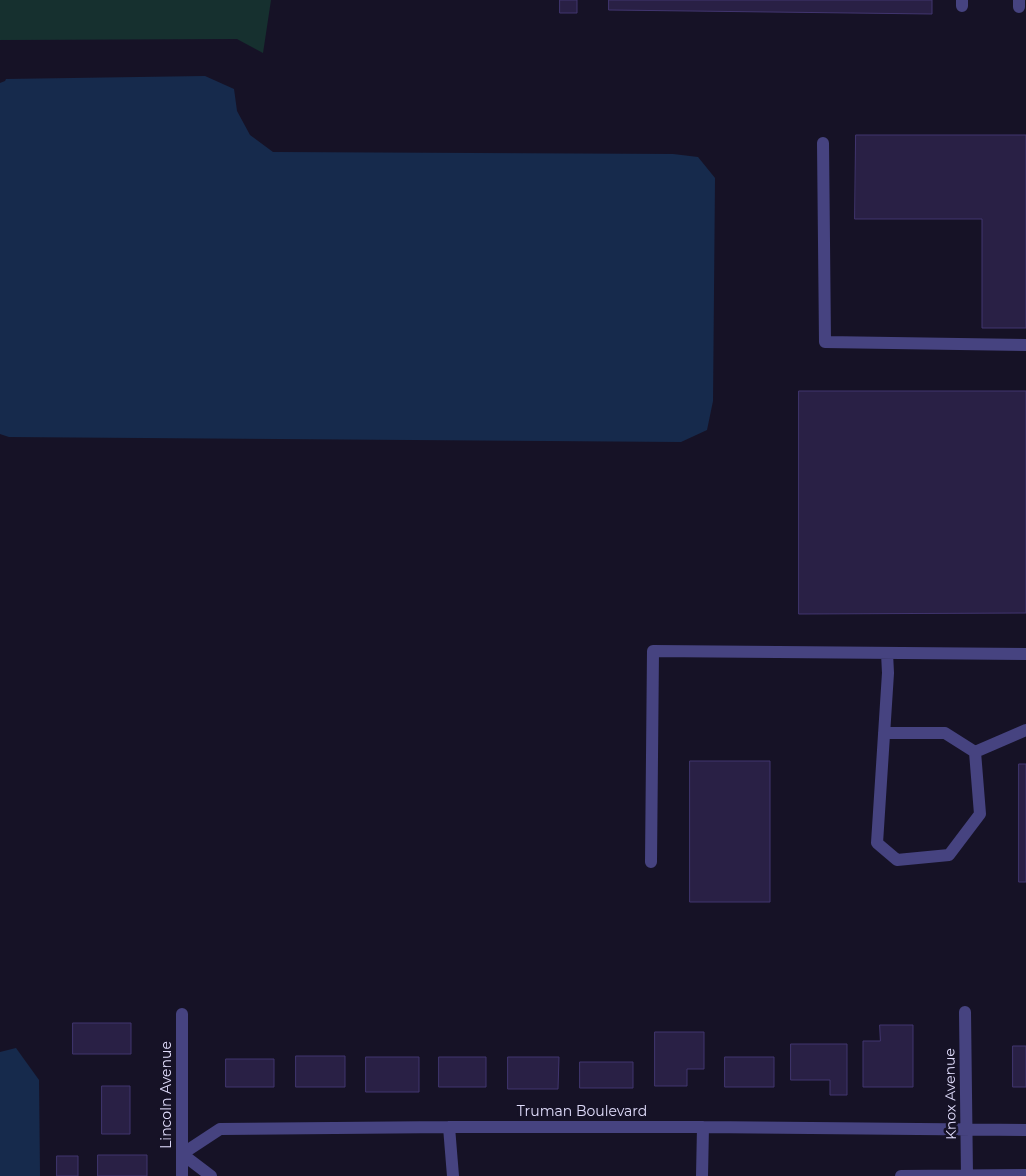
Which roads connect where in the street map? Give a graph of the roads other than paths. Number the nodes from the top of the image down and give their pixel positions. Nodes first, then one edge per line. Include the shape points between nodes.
1 (823, 143) dead end
2 (1026, 345) edge
3 (887, 653) junction
4 (1026, 654) edge
5 (1026, 730) edge
6 (884, 732) junction
7 (975, 752) junction
8 (651, 862) dead end
9 (966, 1012) dead end
10 (182, 1014) dead end
11 (449, 1126) junction
12 (703, 1126) junction
13 (966, 1130) junction
14 (1026, 1130) edge
15 (182, 1154) junction
16 (967, 1175) edge
17 (1026, 1175) edge
18 (182, 1176) edge
19 (211, 1176) edge
20 (453, 1176) edge
21 (702, 1176) edge
22 (901, 1176) edge

1 - 2 street via 825,342
3 - 4 street
3 - 6 street
3 - 8 street via 653,651
5 - 7 street
6 - 7 street via 945,733
6 - 7 street via 877,843 897,860 949,855 980,814
9 - 13 street, Knox Avenue
10 - 15 street, Lincoln Avenue
11 - 12 street, Truman Boulevard
11 - 15 street, Truman Boulevard via 220,1129
11 - 20 street
12 - 13 street, Truman Boulevard
12 - 21 street
13 - 14 street, Truman Boulevard
13 - 16 street, Knox Avenue
15 - 18 street, Lincoln Avenue
15 - 19 street
16 - 17 street
16 - 22 street

